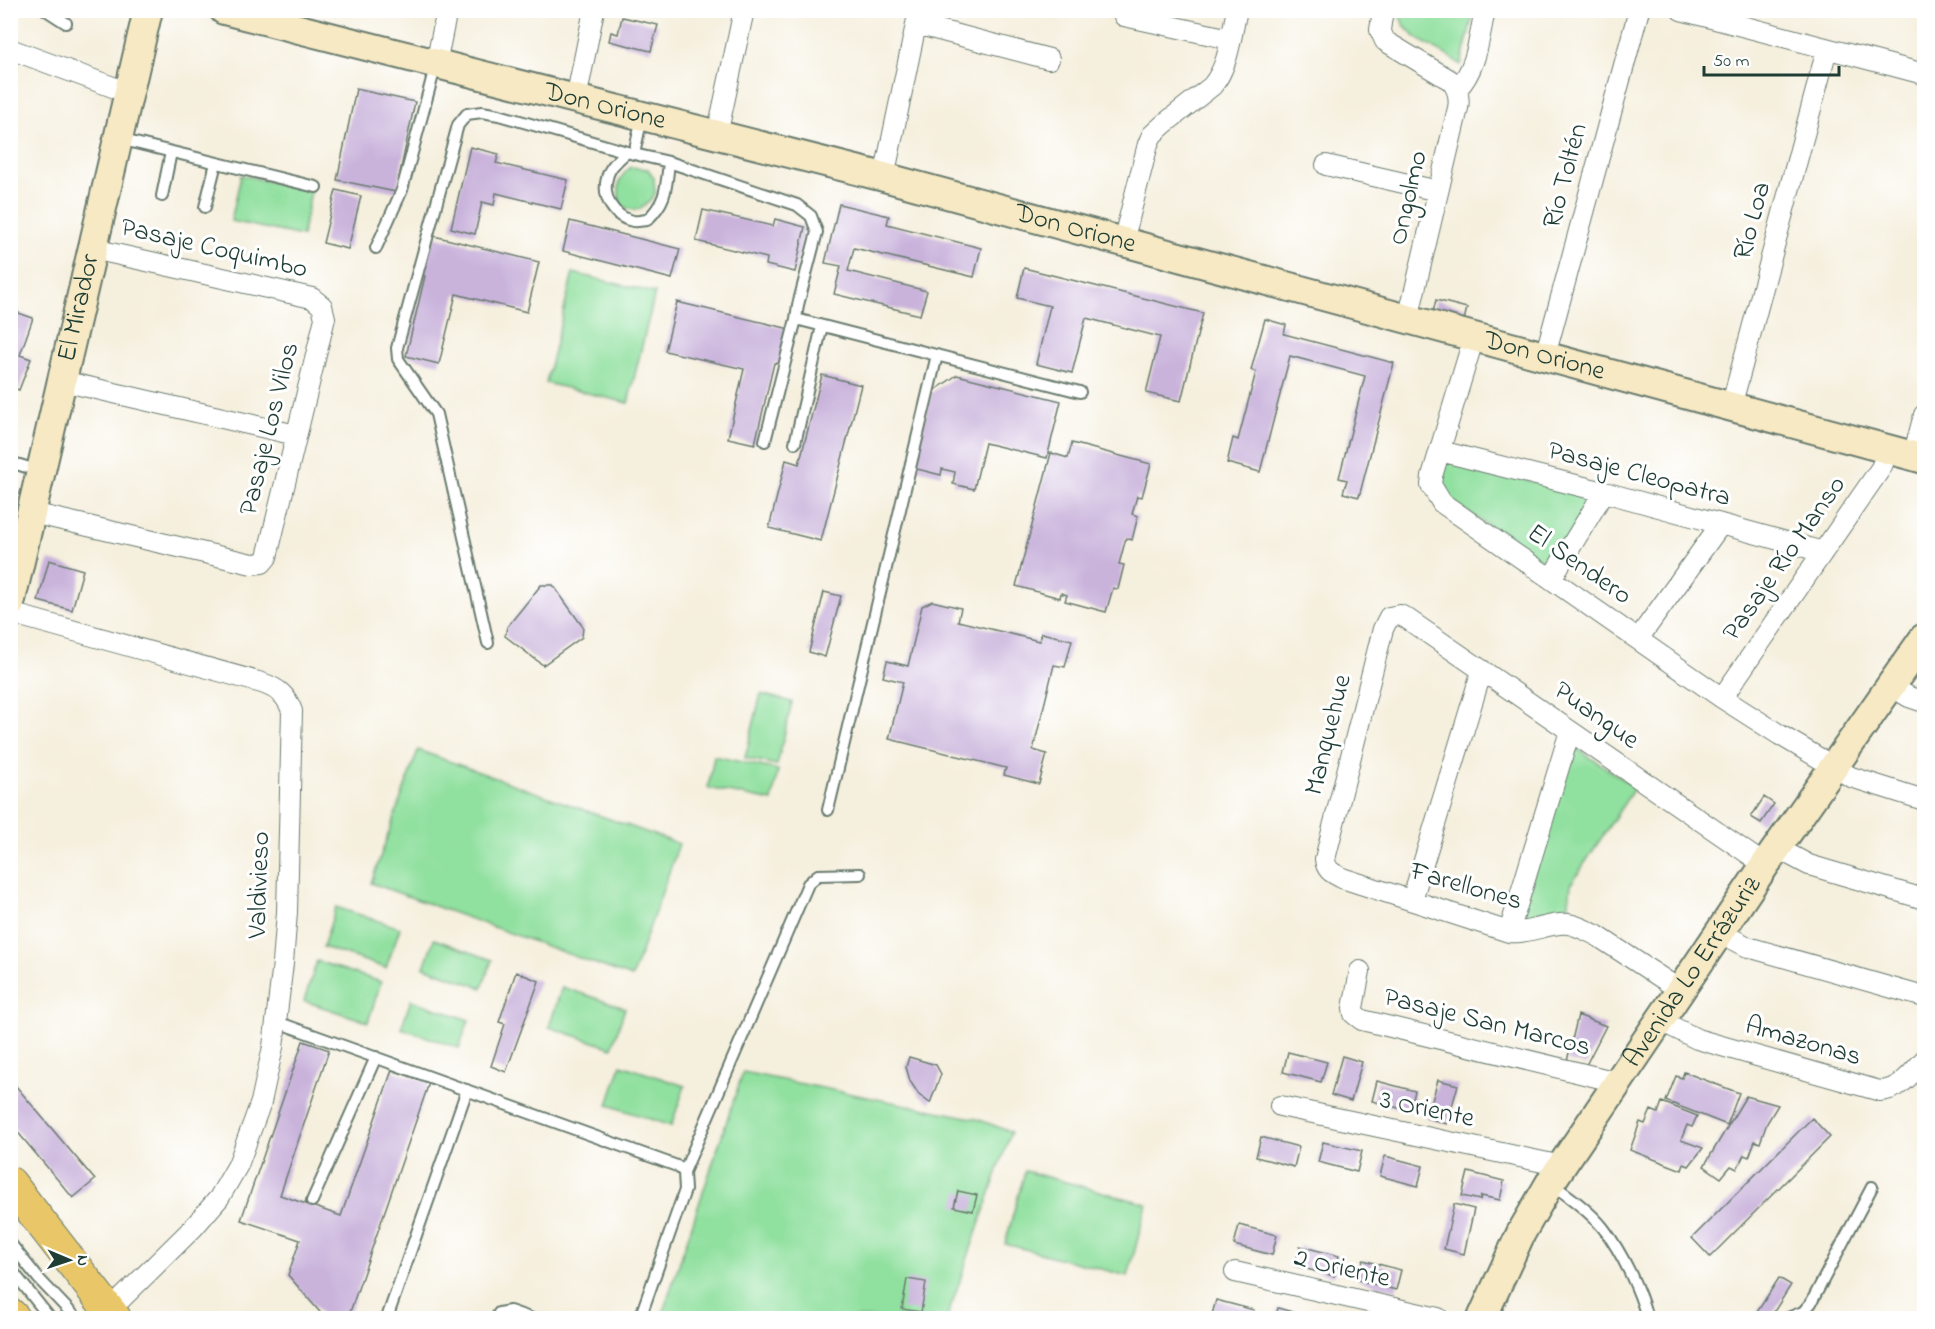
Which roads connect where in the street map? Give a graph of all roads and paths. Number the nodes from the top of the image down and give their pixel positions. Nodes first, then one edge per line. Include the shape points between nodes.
1 (46, 10) edge
2 (148, 10) edge
3 (224, 10) edge
4 (447, 10) edge
5 (594, 10) edge
6 (744, 10) edge
7 (1236, 10) edge
8 (1383, 10) edge
9 (1485, 10) edge
10 (1639, 10) edge
11 (1681, 10) edge
12 (1125, 16) dead end
13 (917, 17) edge
14 (301, 20) edge
15 (66, 23) dead end
16 (1230, 39) junction
17 (10, 49) edge
18 (1827, 49) junction
19 (1049, 59) dead end
20 (435, 64) junction
21 (1924, 74) edge
22 (1457, 89) junction
23 (129, 93) junction
24 (576, 99) junction
25 (642, 116) junction
26 (717, 135) junction
27 (118, 139) junction
28 (171, 152) junction
29 (630, 153) junction
30 (669, 162) junction
31 (216, 163) junction
32 (1326, 165) dead end
33 (884, 177) junction
34 (316, 187) dead end
35 (1438, 191) junction
36 (162, 196) dead end
37 (206, 207) dead end
38 (1124, 242) junction
39 (376, 248) dead end
40 (93, 249) junction
41 (322, 306) joint
42 (796, 319) junction
43 (1408, 319) junction
44 (822, 326) junction
45 (1474, 337) junction
46 (937, 355) junction
47 (1545, 356) junction
48 (62, 381) junction
49 (1080, 392) dead end
50 (1731, 406) junction
51 (1924, 415) edge
52 (296, 435) junction
53 (765, 441) dead end
54 (795, 443) dead end
55 (1440, 451) junction
56 (1909, 455) edge
57 (10, 462) edge
58 (41, 472) junction
59 (1604, 492) junction
60 (32, 513) junction
61 (1721, 524) junction
62 (1823, 552) junction
63 (1551, 579) junction
64 (10, 604) edge
65 (10, 613) edge
66 (1395, 615) joint
67 (1924, 638) edge
68 (1638, 639) junction
69 (488, 643) dead end
70 (1482, 670) junction
71 (1892, 686) junction
72 (1722, 698) junction
73 (1924, 702) edge
74 (1570, 731) junction
75 (1833, 767) junction
76 (1924, 800) edge
77 (828, 810) dead end
78 (1771, 856) junction
79 (1330, 872) joint
80 (860, 874) dead end
81 (1924, 899) edge
82 (1412, 900) junction
83 (1509, 932) junction
84 (1719, 932) junction
85 (1360, 971) dead end
86 (1680, 990) junction
87 (1924, 997) edge
88 (1659, 1020) junction
89 (277, 1022) junction
90 (376, 1057) junction
91 (1924, 1060) edge
92 (1617, 1082) junction
93 (467, 1090) junction
94 (1280, 1106) dead end
95 (684, 1172) junction
96 (1556, 1174) junction
97 (10, 1183) edge
98 (1872, 1187) dead end
99 (312, 1201) dead end
100 (10, 1243) edge
101 (10, 1268) edge
102 (1235, 1272) dead end
103 (10, 1314) edge
104 (112, 1315) edge
105 (14, 1318) edge
106 (50, 1318) edge
107 (76, 1318) edge
108 (387, 1318) edge
109 (496, 1318) edge
110 (530, 1318) edge
111 (640, 1318) edge
112 (1438, 1318) edge
113 (1482, 1318) edge
114 (1647, 1318) edge
115 (1788, 1318) edge

1 - 15 lane
2 - 23 street, El Mirador
3 - 14 street, Don Orione
4 - 20 street
5 - 24 street
6 - 26 street
7 - 16 street
8 - 22 street via 1380,30 1385,41 1446,76
9 - 22 street, Ongolmo via 1471,69
10 - 47 street, Río Toltén
11 - 18 street
12 - 16 street
13 - 19 street
13 - 33 street
14 - 20 street, Don Orione
16 - 38 street via 1217,80 1158,129 1148,144
17 - 23 street
18 - 21 street
18 - 50 street, Río Loa
20 - 24 street, Don Orione
20 - 39 lane via 405,180
22 - 35 street, Ongolmo via 1459,102
23 - 27 street, El Mirador
24 - 25 street, Don Orione
25 - 26 street, Don Orione
25 - 29 lane
26 - 33 street, Don Orione
27 - 28 lane
27 - 40 street, El Mirador
28 - 31 lane
28 - 36 lane
29 - 30 lane
29 - 30 lane via 615,161 607,177 607,199 614,212 633,221 647,220 658,209 665,193
29 - 69 lane via 482,112 467,114 458,125 397,348 398,359 436,414
30 - 42 lane via 796,205 812,216 817,232
31 - 34 lane
31 - 37 lane
32 - 35 street
33 - 38 street, Don Orione
35 - 43 street, Ongolmo
38 - 43 street, Don Orione
40 - 41 street, Pasaje Coquimbo via 312,298
40 - 48 street, El Mirador
41 - 52 street, Pasaje Los Vilos via 325,318
42 - 44 lane
42 - 53 lane
43 - 45 street, Don Orione
44 - 46 lane
44 - 54 lane
45 - 47 street, Don Orione
45 - 55 street, El Sendero
46 - 49 lane
46 - 77 lane
47 - 50 street, Don Orione
48 - 52 street
48 - 58 street, El Mirador
50 - 56 street, Don Orione
51 - 56 street, Pasaje Río Manso
52 - 60 street, Pasaje Los Vilos via 267,557 262,563 252,564
55 - 59 street, Pasaje Cleopatra
55 - 63 street, El Sendero via 1431,485 1442,503
56 - 62 street, Pasaje Río Manso via 1881,468
57 - 58 lane
58 - 60 street, El Mirador
59 - 61 street, Pasaje Cleopatra
59 - 63 street
60 - 64 street, El Mirador
61 - 62 street, Pasaje Cleopatra
61 - 68 street
62 - 72 street, Pasaje Río Manso
63 - 68 street, El Sendero
65 - 89 street, Valdivieso via 262,683 287,697 292,711 287,912
66 - 70 street, Puangue via 1407,618
66 - 79 street, Manquehue via 1389,617 1383,629 1325,859
67 - 71 street, Avenida Lo Errázuriz
68 - 72 street, El Sendero
70 - 74 street, Puangue
70 - 82 street
71 - 73 street
71 - 75 street, Avenida Lo Errázuriz
72 - 75 street, El Sendero
74 - 78 street, Puangue
74 - 83 street
75 - 76 street, El Sendero via 1862,782
75 - 78 street, Avenida Lo Errázuriz
78 - 81 street, Puangue
78 - 84 street, Avenida Lo Errázuriz
79 - 82 street, Farellones
80 - 95 lane via 818,875 808,884
82 - 83 street, Farellones
83 - 86 street, Farellones via 1568,924 1581,928
84 - 86 street, Avenida Lo Errázuriz
84 - 87 street via 1748,947
85 - 92 street, Pasaje San Marcos via 1353,1008 1362,1020
86 - 88 street, Avenida Lo Errázuriz
88 - 91 street, Amazonas via 1697,1039 1880,1092 1896,1087
88 - 92 street, Avenida Lo Errázuriz
89 - 90 lane
89 - 104 street, Valdivieso via 261,1102 230,1181 207,1214
90 - 93 lane
90 - 99 lane
92 - 96 street, Avenida Lo Errázuriz
93 - 95 lane via 677,1166
93 - 108 lane
94 - 96 street, 3 Oriente
95 - 111 lane via 685,1190
96 - 113 street, Avenida Lo Errázuriz via 1521,1233
96 - 114 lane via 1571,1198 1603,1228 1622,1260
97 - 104 main road
98 - 115 lane via 1811,1303
100 - 107 lane
101 - 106 lane
102 - 112 street, 2 Oriente
103 - 105 main road
109 - 110 lane via 510,1311

